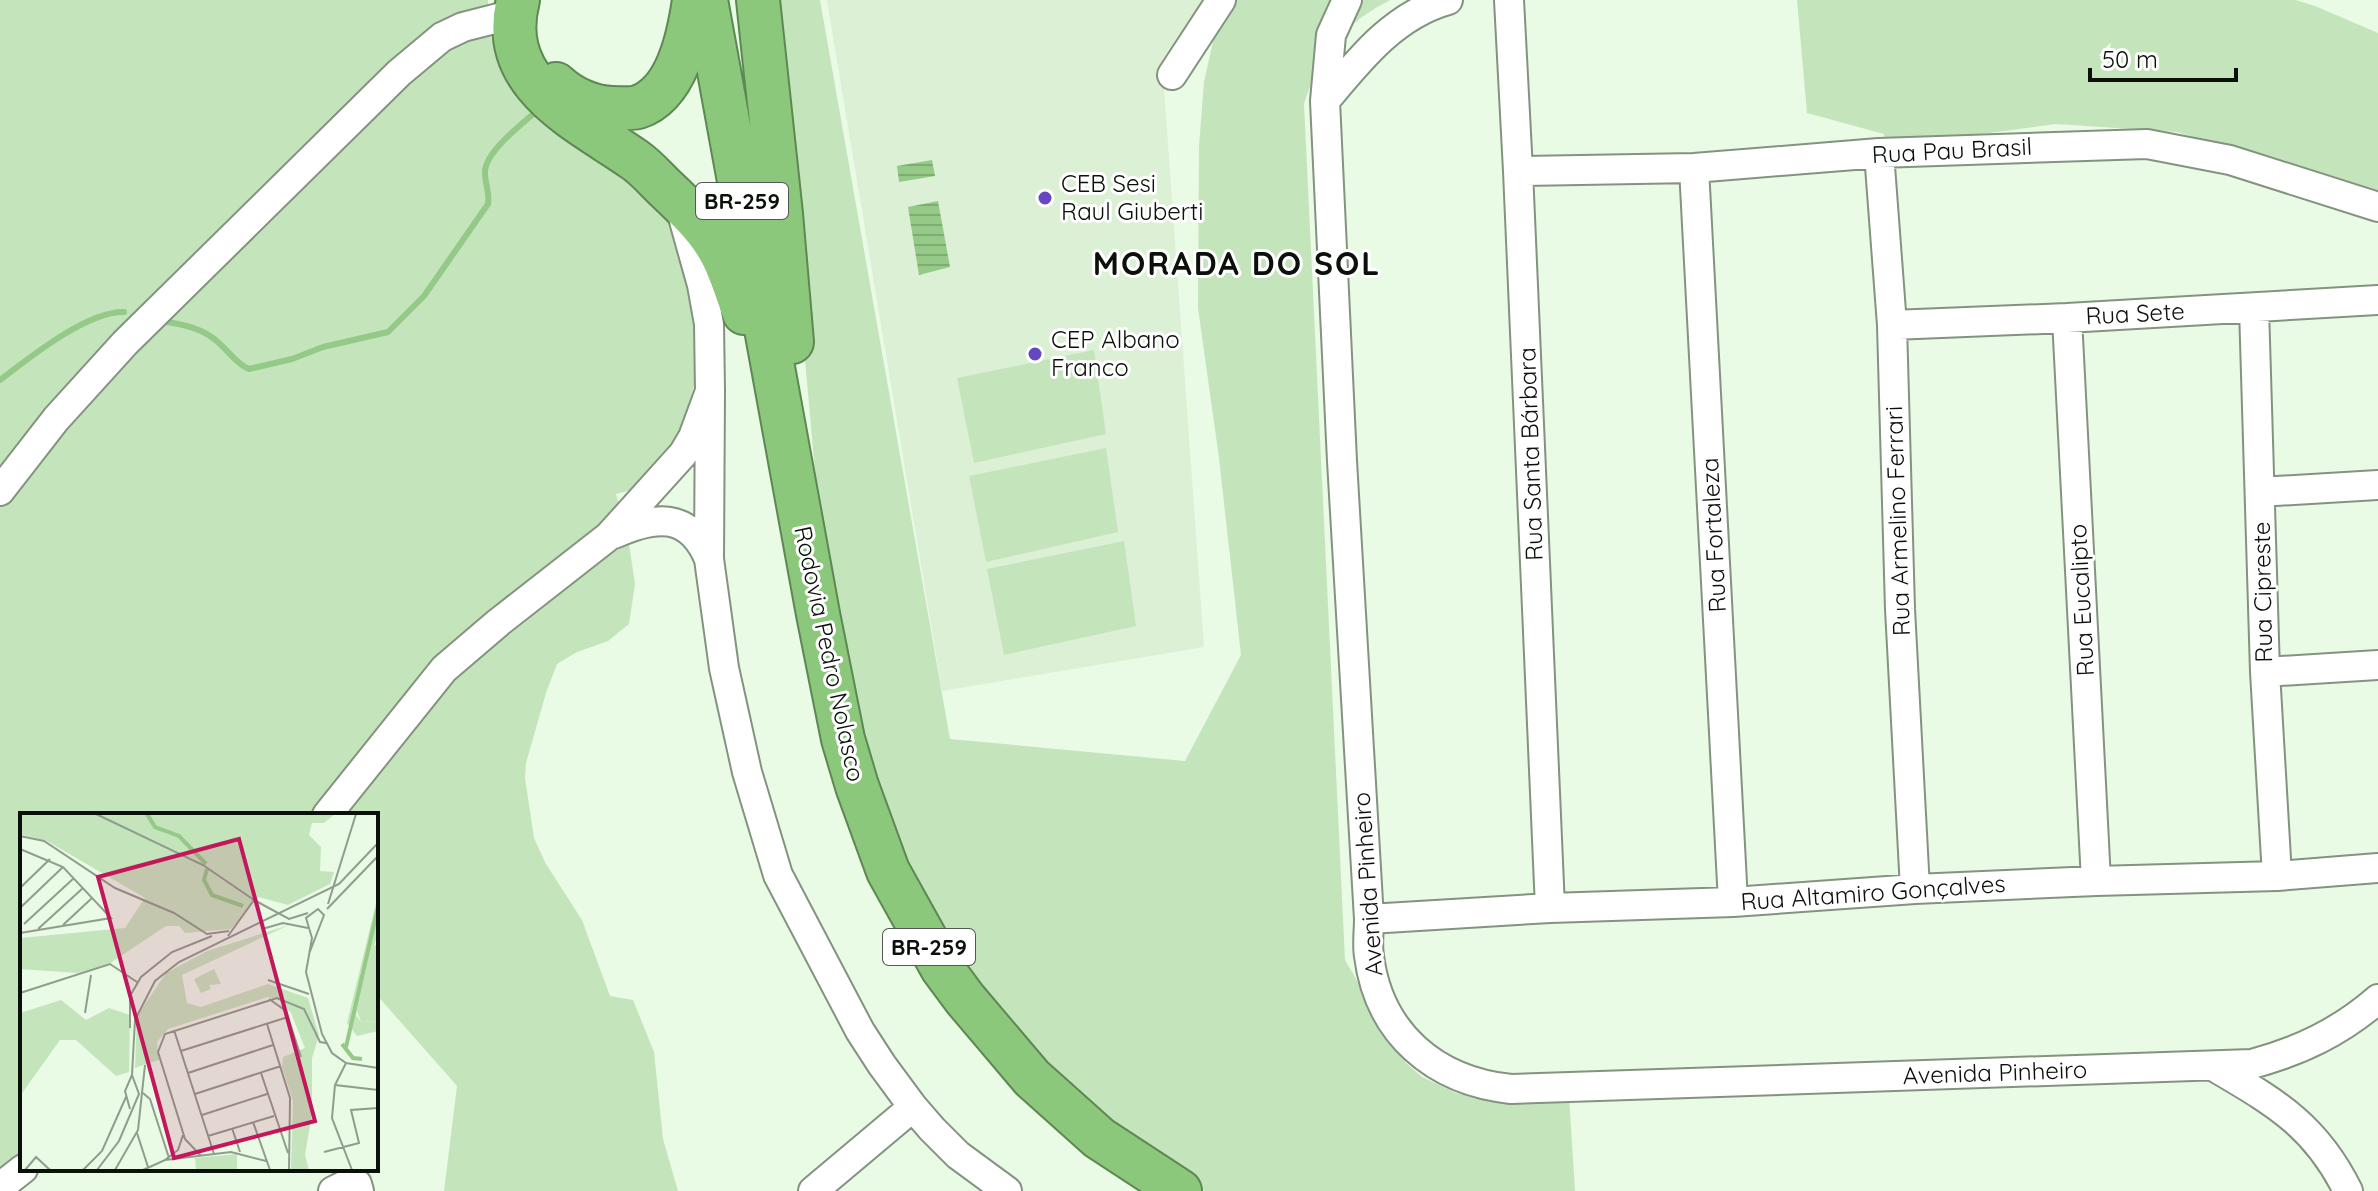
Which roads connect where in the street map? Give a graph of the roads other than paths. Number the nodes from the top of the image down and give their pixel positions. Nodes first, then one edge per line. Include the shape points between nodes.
1 (694, 0) edge
2 (706, 0) edge
3 (758, 0) edge
4 (1221, 0) edge
5 (1347, 0) edge
6 (1448, 0) edge
7 (1509, 0) edge
8 (522, 5) edge
9 (1172, 75) dead end
10 (1325, 101) junction
11 (1879, 153) junction
12 (1694, 168) junction
13 (1518, 171) junction
14 (678, 202) junction
15 (2378, 207) edge
16 (2378, 300) edge
17 (2254, 308) junction
18 (2067, 318) junction
19 (1892, 325) junction
20 (710, 391) junction
21 (779, 402) junction
22 (2378, 485) edge
23 (0, 491) edge
24 (2260, 492) junction
25 (609, 536) junction
26 (709, 559) junction
27 (818, 614) junction
28 (2378, 665) edge
29 (2265, 672) junction
30 (329, 813) edge
31 (2378, 868) edge
32 (2277, 876) junction
33 (2096, 881) junction
34 (1915, 889) junction
35 (1733, 902) junction
36 (1550, 908) junction
37 (1369, 919) junction
38 (2378, 999) edge
39 (2212, 1065) junction
40 (913, 1107) junction
41 (20, 1171) edge
42 (0, 1187) edge
43 (813, 1191) edge
44 (1007, 1191) edge
45 (1180, 1191) edge
46 (2348, 1191) edge

1 - 8 highway via 682,57 671,79 636,108 604,108 564,91 545,73 533,50
2 - 21 highway, Rodovia Pedro Nolasco / BR-259
3 - 27 highway
4 - 9 street
5 - 10 street, Avenida Pinheiro via 1331,35
6 - 10 street via 1414,15 1365,52
7 - 13 street, Rua Santa Bárbara
8 - 14 highway via 519,56 537,89 638,162
8 - 23 street via 442,37 399,73 125,343
10 - 37 street, Avenida Pinheiro
11 - 12 street, Rua Pau Brasil
11 - 15 street, Rua Pau Brasil via 2147,144 2230,160
11 - 19 street, Rua Armelino Ferrari
12 - 13 street, Rua Pau Brasil
12 - 35 street, Rua Fortaleza
13 - 36 street, Rua Santa Bárbara
14 - 20 street via 709,324
14 - 21 highway via 719,249
16 - 17 street, Rua Sete
17 - 18 street, Rua Sete
17 - 24 street, Rua Cipreste
18 - 19 street, Rua Sete
18 - 33 street, Rua Eucalipto
19 - 34 street, Rua Armelino Ferrari
20 - 25 street via 683,454
20 - 26 street
21 - 27 highway, Rodovia Pedro Nolasco / BR-259
22 - 24 street
24 - 29 street, Rua Cipreste
25 - 26 street via 641,522 678,524 693,532
25 - 30 street via 444,669
26 - 40 street via 724,668 778,875 860,1031
27 - 45 highway, Rodovia Pedro Nolasco / BR-259 via 857,786 888,871 942,968 1032,1078 1099,1138
28 - 29 street
29 - 32 street, Rua Cipreste
31 - 32 street, Rua Altamiro Gonçalves
32 - 33 street, Rua Altamiro Gonçalves
33 - 34 street, Rua Altamiro Gonçalves
34 - 35 street, Rua Altamiro Gonçalves
35 - 36 street, Rua Altamiro Gonçalves
36 - 37 street, Rua Altamiro Gonçalves
37 - 39 street, Avenida Pinheiro via 1368,954 1380,1000 1403,1036 1438,1067 1493,1087
38 - 39 street, Avenida Pinheiro via 2333,1033 2297,1051 2252,1064
39 - 46 street via 2300,1123
40 - 43 street
40 - 44 street via 958,1155
41 - 42 street

